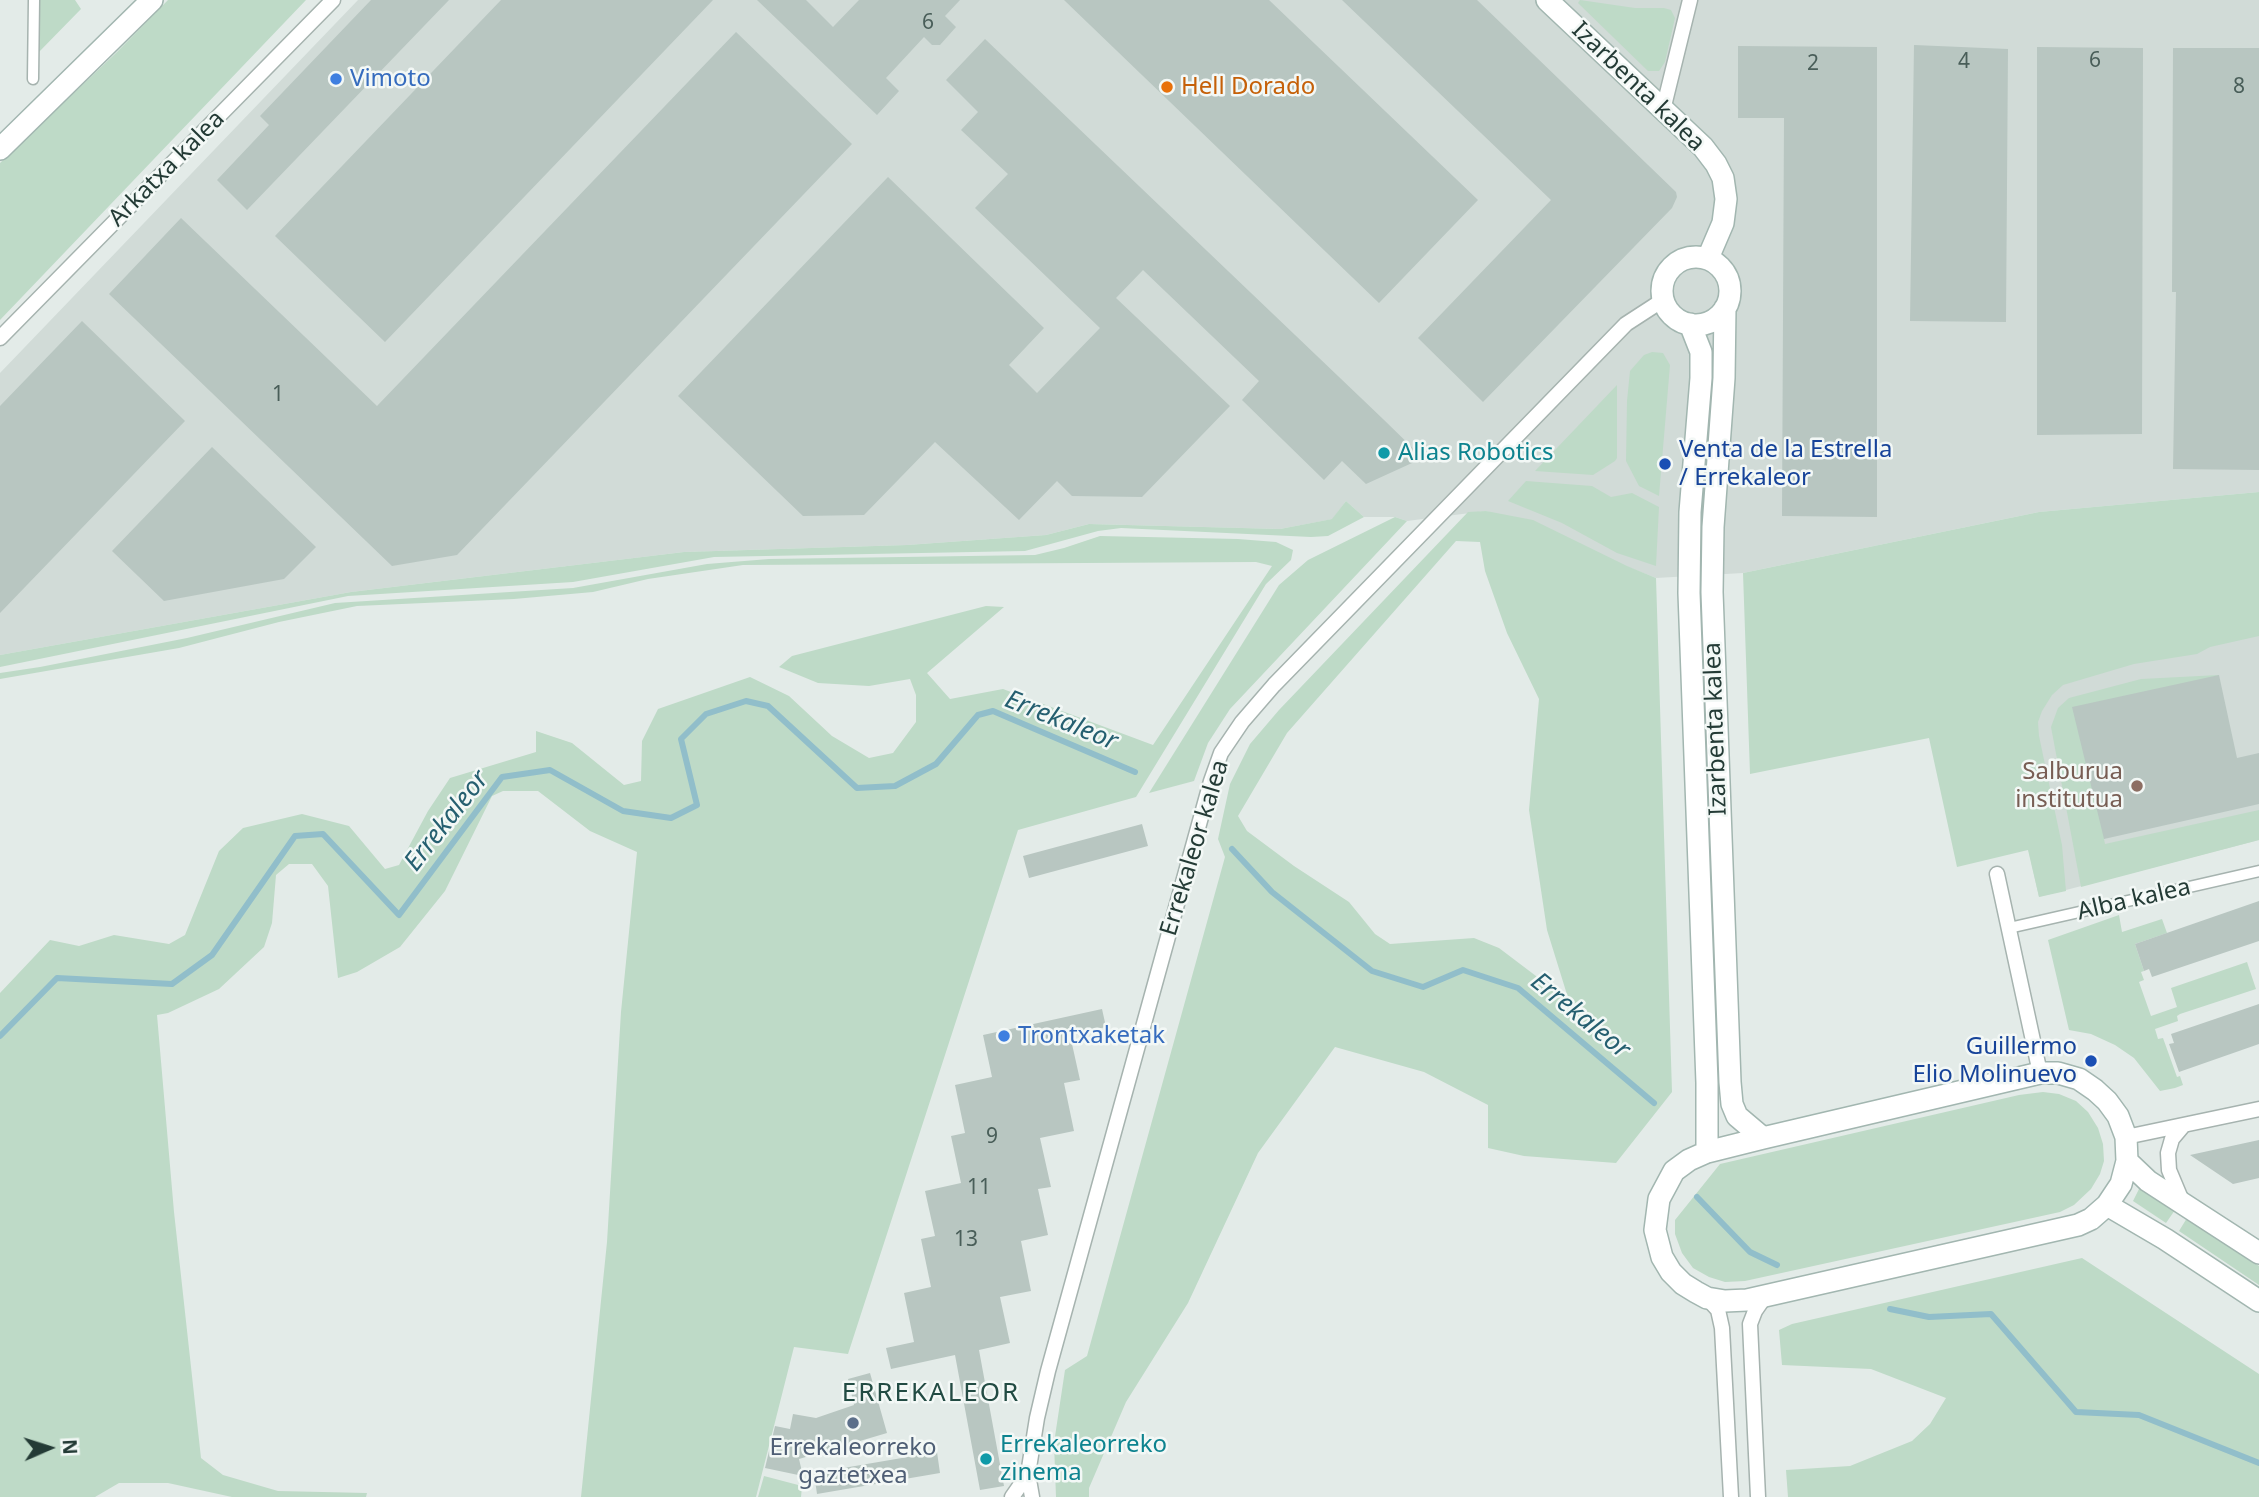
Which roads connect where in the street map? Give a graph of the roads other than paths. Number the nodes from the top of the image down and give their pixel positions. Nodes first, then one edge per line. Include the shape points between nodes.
1 (34, 0) edge
2 (152, 0) edge
3 (333, 0) edge
4 (1547, 0) edge
5 (1690, 0) edge
6 (33, 79) dead end
7 (1663, 110) junction
8 (0, 149) edge
9 (1708, 258) junction
10 (1663, 300) junction
11 (1726, 308) junction
12 (1690, 324) junction
13 (0, 338) edge
14 (2259, 871) edge
15 (1997, 874) dead end
16 (2009, 928) junction
17 (2040, 1073) junction
18 (2259, 1109) edge
19 (2183, 1126) junction
20 (2126, 1137) junction
21 (1763, 1138) junction
22 (1707, 1152) junction
23 (2127, 1161) junction
24 (2183, 1204) junction
25 (2107, 1205) junction
26 (2259, 1253) edge
27 (1764, 1297) junction
28 (1707, 1298) junction
29 (2259, 1301) edge
30 (1028, 1474) junction
31 (1012, 1497) edge
32 (1032, 1497) edge
33 (1731, 1497) edge
34 (1758, 1497) edge

1 - 6 street
2 - 8 main road
3 - 13 street, Arkatxa kalea
4 - 7 main road, Izarbenta kalea
5 - 7 street
7 - 9 main road, Izarbenta kalea via 1703,147 1723,178 1723,223
9 - 10 main road via 1693,256 1668,271 1662,285
9 - 11 main road via 1726,274
10 - 12 main road via 1669,312
10 - 30 street, Errekaleor kalea via 1626,324 1274,685 1221,753 1048,1371
11 - 12 main road via 1704,324
11 - 21 main road, Izarbenta kalea via 1712,603 1730,1082 1737,1116
12 - 22 main road, Izarbenta kalea via 1701,352 1689,593
14 - 16 street, Alba kalea
15 - 16 street
16 - 17 street
17 - 20 main road via 2079,1079 2095,1090 2118,1116
17 - 21 main road
18 - 19 street
19 - 20 street
19 - 24 street via 2168,1153 2169,1170
20 - 23 main road
21 - 22 main road
22 - 28 main road via 1674,1171 1659,1199 1655,1230 1671,1272
23 - 24 main road
23 - 25 main road via 2121,1184
24 - 26 main road
25 - 27 main road via 2091,1219 2066,1229
25 - 29 main road
27 - 28 main road
27 - 34 street via 1750,1324
28 - 33 street via 1718,1310 1723,1328
30 - 31 street, Errekaleor kalea
30 - 32 street, Errekaleor kalea

